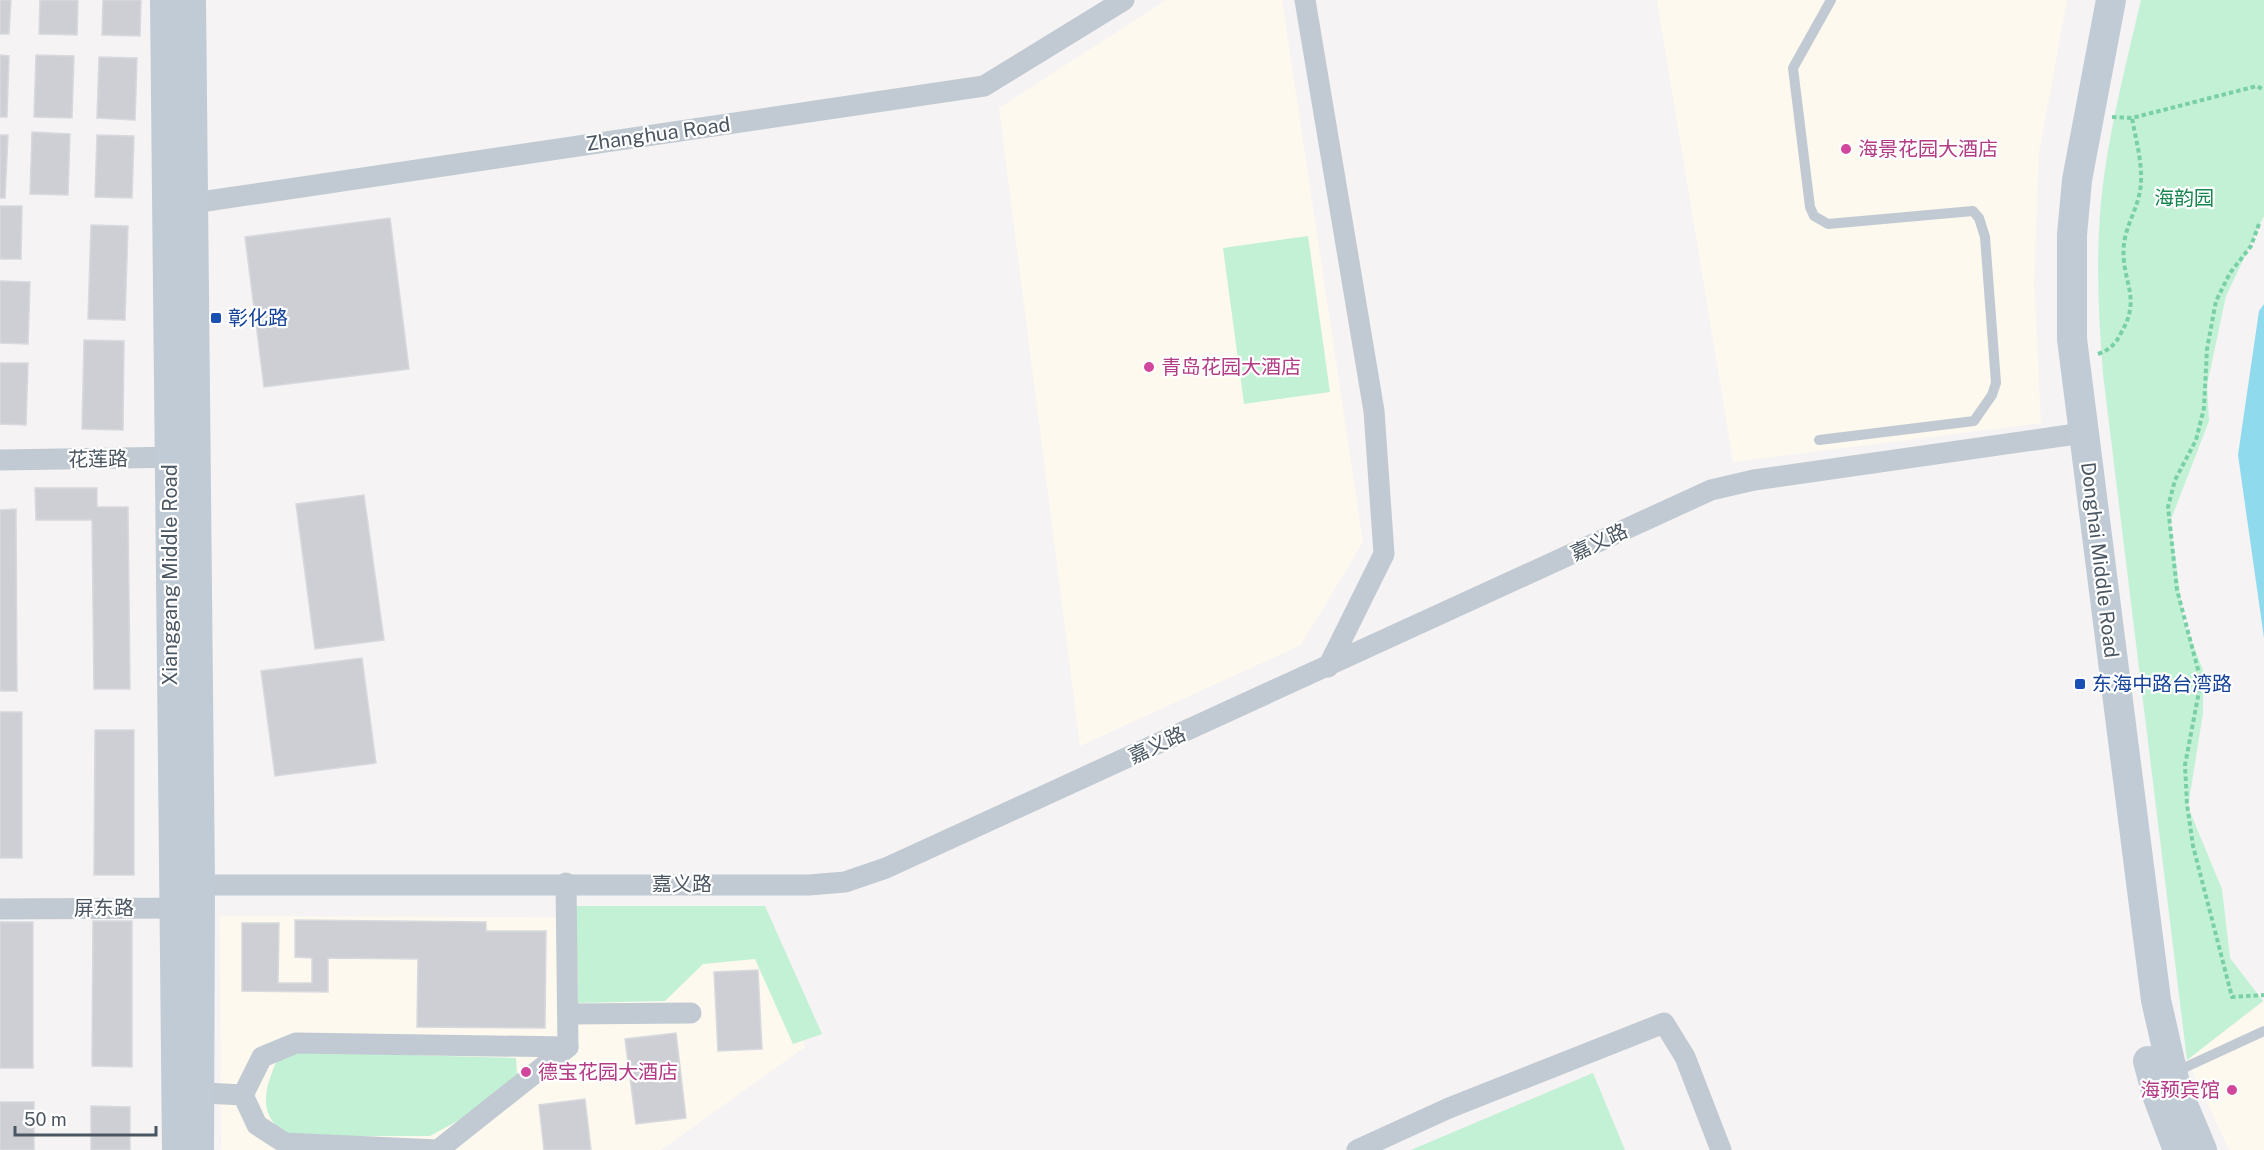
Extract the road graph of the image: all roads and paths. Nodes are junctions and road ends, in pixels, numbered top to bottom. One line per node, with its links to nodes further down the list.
1 (165, 0): 11 (main road, Xianggang Middle Road)
2 (191, 0): 11 (main road, Xianggang Middle Road)
3 (1124, 0): 11 (street, Zhanghua Road)
4 (1305, 0): 18 (street)
5 (1831, 0): 15 (lane)
6 (2092, 0): 14 (main road, Donghai Middle Road)
7 (2111, 0): 9 (main road, Donghai Middle Road)
8 (2264, 90): 10 (path)
9 (2087, 117): 10 (path); 13 (main road, Donghai Middle Road)
10 (2132, 118): 13 (path)
11 (181, 204): 16 (main road, Xianggang Middle Road)
12 (2259, 224): 23 (path)
13 (2075, 363): 14 (main road, Donghai Middle Road)
14 (2073, 435): 18 (street, 嘉义路); 28 (main road, Donghai Middle Road); 37 (main road, Donghai Middle Road)
15 (1819, 440)
16 (183, 457): 17 (street, 花莲路); 20 (main road, Xianggang Middle Road); 21 (main road, Xianggang Middle Road)
17 (0, 460)
18 (1328, 667): 19 (street, 嘉义路)
19 (566, 883): 20 (street, 嘉义路); 25 (street)
20 (200, 885): 21 (street); 29 (main road, Xianggang Middle Road)
21 (173, 908): 22 (street, 屏东路); 29 (main road, Xianggang Middle Road)
22 (0, 909)
23 (2264, 995)
24 (691, 1013): 25 (street)
25 (568, 1014): 27 (street)
26 (2264, 1031): 28 (lane)
27 (568, 1047): 30 (street); 34 (street)
28 (2172, 1074): 38 (main road, Donghai Middle Road)
29 (187, 1092): 30 (street); 32 (main road, Xianggang Middle Road); 33 (main road, Xianggang Middle Road)
30 (243, 1095): 31 (street)
31 (300, 1147): 34 (street)
32 (177, 1150)
33 (199, 1150)
34 (438, 1150)
35 (1357, 1150): 36 (street)
36 (1721, 1150)
37 (2178, 1150)
38 (2202, 1150)

